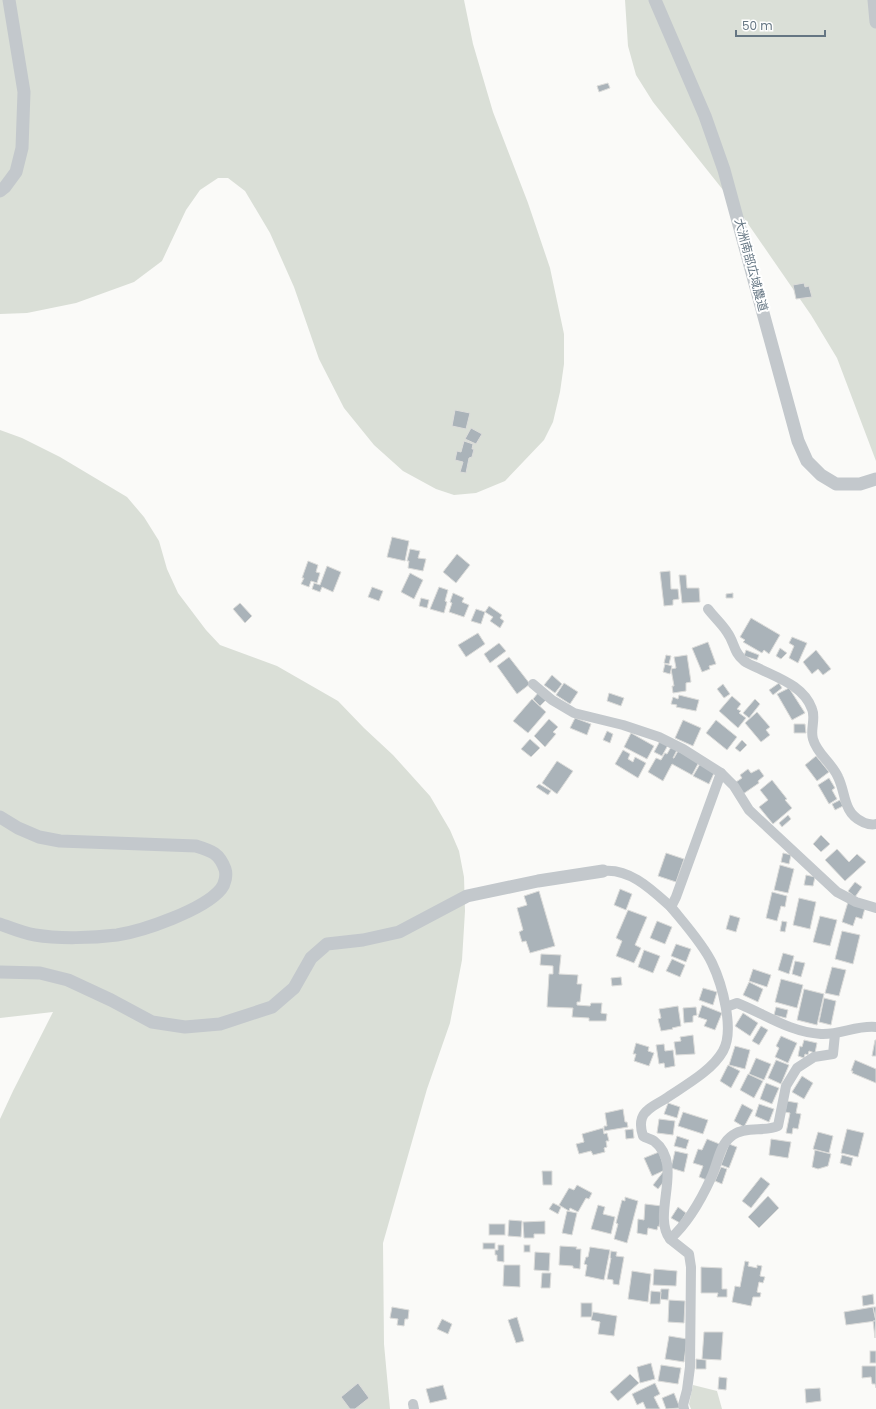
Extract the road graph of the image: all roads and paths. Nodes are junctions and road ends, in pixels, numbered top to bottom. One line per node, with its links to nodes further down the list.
1 (9, 0): 5 (street)
2 (655, 0): 6 (street, 大洲南部広域農道)
3 (874, 0): 4 (street)
4 (876, 22)
5 (0, 191)
6 (876, 479)
7 (708, 609): 11 (street)
8 (533, 684): 9 (street)
9 (721, 773): 13 (street); 14 (street)
10 (0, 816): 15 (street)
11 (876, 824)
12 (604, 871): 13 (street); 16 (street)
13 (671, 907): 17 (street)
14 (876, 908)
15 (0, 924)
16 (0, 972)
17 (726, 1007): 19 (street); 20 (street)
18 (876, 1027): 19 (street)
19 (835, 1034): 20 (street)
20 (670, 1239): 21 (street)
21 (684, 1409)

